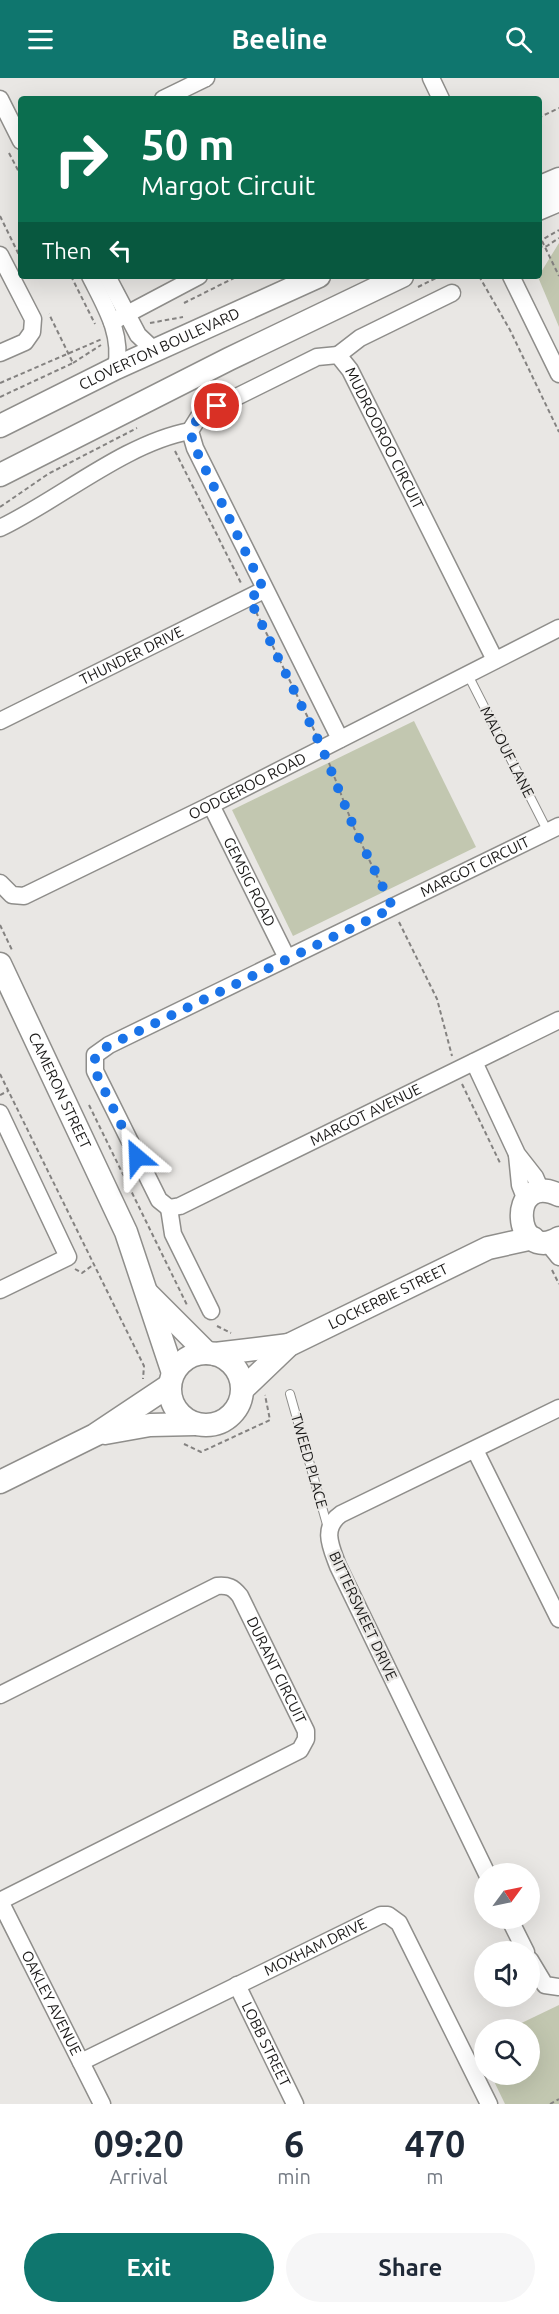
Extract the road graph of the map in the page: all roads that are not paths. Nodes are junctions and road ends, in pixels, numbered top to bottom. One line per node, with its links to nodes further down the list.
1 (206, 78): 3 (street)
2 (431, 78): 4 (street)
3 (169, 96)
4 (440, 96)
5 (0, 99): 6 (street)
6 (15, 146)
7 (559, 179): 8 (street)
8 (542, 186)
9 (559, 200): 10 (street)
10 (542, 208)
11 (0, 255): 21 (street)
12 (92, 279): 19 (street)
13 (108, 279): 19 (street)
14 (193, 279): 19 (street)
15 (312, 279): 20 (street, CLOVERTON BOULEVARD)
16 (396, 279): 27 (street)
17 (512, 279): 24 (street)
18 (452, 293): 22 (street)
19 (119, 318): 20 (street); 23 (street)
20 (154, 350): 23 (street, CLOVERTON BOULEVARD)
21 (0, 353)
22 (338, 355): 26 (street, MUDROOROO CIRCUIT); 31 (street, MUDROOROO CIRCUIT)
23 (117, 368): 25 (street, CLOVERTON BOULEVARD)
24 (559, 374)
25 (0, 426)
26 (190, 431): 28 (street); 29 (street)
27 (0, 476)
28 (0, 528)
29 (264, 590): 33 (street, THUNDER DRIVE); 34 (street)
30 (559, 628): 31 (street, OODGEROO ROAD)
31 (495, 660): 32 (street, OODGEROO ROAD)
32 (466, 673): 34 (street, OODGEROO ROAD); 36 (lane, MALOUF LANE)
33 (0, 721)
34 (340, 739): 35 (street, OODGEROO ROAD)
35 (211, 806): 37 (street, OODGEROO ROAD); 38 (street, GEMSIG ROAD)
36 (553, 829): 38 (street, MARGOT CIRCUIT)
37 (0, 883)
38 (287, 958): 46 (street, MARGOT CIRCUIT)
39 (0, 964): 42 (street, CAMERON STREET)
40 (0, 984): 42 (street, CAMERON STREET)
41 (559, 1020): 43 (street, MARGOT AVENUE)
42 (27, 1023): 50 (street, CAMERON STREET)
43 (474, 1062): 45 (street); 46 (street, MARGOT AVENUE)
44 (0, 1113): 49 (street)
45 (544, 1198): 47 (street); 48 (street)
46 (169, 1208): 51 (street)
47 (549, 1247): 48 (street)
48 (488, 1248): 52 (street, LOCKERBIE STREET)
49 (0, 1290)
50 (145, 1291): 53 (street); 54 (street, CAMERON STREET)
51 (211, 1311)
52 (289, 1345): 53 (street); 55 (street)
53 (211, 1353): 54 (street); 55 (street)
54 (171, 1379): 58 (street); 59 (street)
55 (243, 1389): 58 (street)
56 (290, 1394): 62 (lane, TWEED PLACE)
57 (559, 1408): 60 (street)
58 (195, 1424): 59 (street)
59 (95, 1435): 61 (street)
60 (475, 1450): 62 (street); 63 (street)
61 (0, 1482)
62 (328, 1528): 65 (street, BITTERSWEET DRIVE)
63 (559, 1618)
64 (0, 1695): 66 (street, DURANT CIRCUIT)
65 (483, 1863)
66 (0, 1901): 70 (street, OAKLEY AVENUE)
67 (540, 1977): 69 (street)
68 (237, 1985): 70 (street, MOXHAM DRIVE); 72 (street, LOBB STREET); 73 (street, MOXHAM DRIVE)
69 (559, 1987)
70 (81, 2062): 71 (street, OAKLEY AVENUE)
71 (102, 2104)
72 (295, 2104)
73 (489, 2104)

